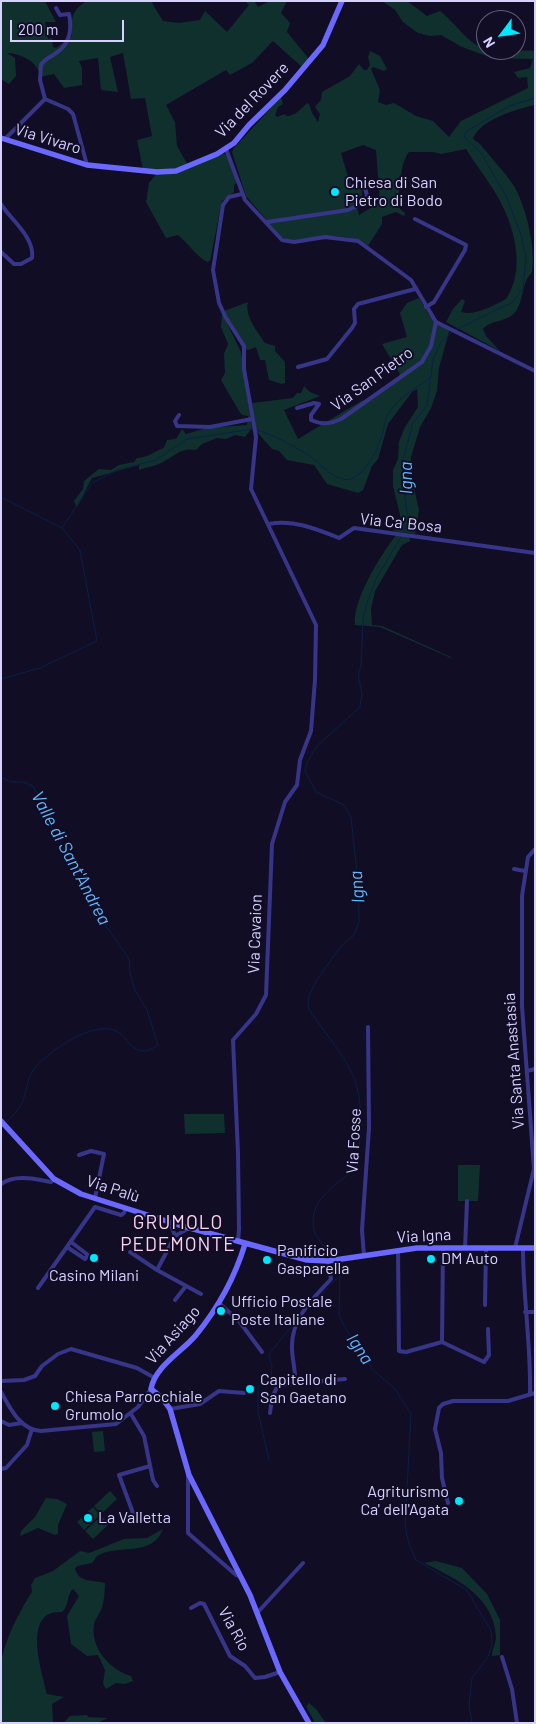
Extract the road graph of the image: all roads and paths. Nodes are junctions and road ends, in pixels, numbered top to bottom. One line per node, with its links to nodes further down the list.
1 (342, 1): 5 (street, Via del Rovere)
2 (56, 8): 3 (street)
3 (45, 99): 4 (street); 6 (street)
4 (3, 139): 6 (street, Via Vivaro)
5 (226, 149): 6 (street, Via del Rovere); 8 (street)
6 (87, 165)
7 (364, 185): 11 (street)
8 (242, 194): 11 (street); 20 (street)
9 (1, 204): 12 (street)
10 (415, 218): 14 (street)
11 (267, 222): 13 (street)
12 (1, 252)
13 (415, 289): 14 (street); 16 (street)
14 (426, 307): 15 (street)
15 (436, 322): 17 (street); 18 (street, Via San Pietro)
16 (298, 367)
17 (535, 371)
18 (297, 408)
19 (179, 415): 20 (street)
20 (252, 419): 21 (street)
21 (269, 524): 22 (street, Via Ca' Bosa); 41 (street, Via Cavaion)
22 (535, 553)
23 (535, 849): 25 (street, Via Santa Anastasia)
24 (514, 869): 25 (street)
25 (525, 871): 28 (street, Via Santa Anastasia)
26 (368, 1027): 52 (street, Via Fosse)
27 (535, 1069): 28 (street)
28 (527, 1071): 47 (street, Via Santa Anastasia)
29 (1, 1120): 31 (street, Via Palù)
30 (79, 1154): 33 (street)
31 (54, 1179): 32 (street); 33 (street, Via Palù)
32 (1, 1184)
33 (95, 1198): 35 (street, Via Palù)
34 (467, 1201): 45 (street)
35 (124, 1207): 36 (street, Via Palù); 40 (street)
36 (170, 1222): 37 (street, Via Palù); 39 (street)
37 (179, 1225): 38 (street, Via Palù); 39 (street)
38 (189, 1228): 39 (street); 41 (street, Via Palù)
39 (176, 1234): 54 (street)
40 (71, 1242): 43 (street); 43 (street)
41 (238, 1242): 42 (street, Via Palù)
42 (246, 1244): 53 (street, Via Palù); 59 (street, Via Asiago)
43 (67, 1247): 56 (street)
44 (443, 1248): 45 (street, Via Igna); 50 (street, Via Igna); 64 (street)
45 (465, 1248): 46 (street, Via Igna)
46 (486, 1248): 47 (street, Via Igna); 60 (street)
47 (515, 1248): 48 (street, Via Igna)
48 (522, 1248): 49 (street, Via Igna); 61 (street)
49 (535, 1248)
50 (398, 1250): 52 (street, Via Igna); 64 (street)
51 (130, 1252): 54 (street)
52 (364, 1256): 53 (street, Via Igna)
53 (330, 1261): 69 (street)
54 (157, 1270): 55 (street)
55 (186, 1286): 57 (street); 58 (street)
56 (38, 1288)
57 (201, 1294)
58 (174, 1300)
59 (219, 1303): 65 (street, Via Asiago); 66 (street, Via Asiago)
60 (485, 1306)
61 (525, 1312): 62 (street); 73 (street)
62 (535, 1312)
63 (488, 1329): 64 (street)
64 (442, 1342)
65 (262, 1352)
66 (154, 1377): 68 (street); 70 (street, Via Asiago)
67 (345, 1379): 69 (street)
68 (1, 1381)
69 (295, 1383): 75 (street)
70 (151, 1389): 74 (street, Via Asiago); 76 (street)
71 (1, 1392): 78 (street)
72 (244, 1393): 74 (street)
73 (532, 1393): 84 (street)
74 (170, 1409): 82 (street, Via Asiago)
75 (270, 1413)
76 (131, 1414): 79 (street); 80 (street)
77 (1, 1421): 78 (street)
78 (22, 1423): 79 (street)
79 (32, 1429): 81 (street)
80 (150, 1466): 83 (street); 85 (street)
81 (1, 1469)
82 (188, 1475): 86 (street, Via Asiago); 87 (street, Via Asiago)
83 (157, 1486)
84 (448, 1503)
85 (133, 1513)
86 (217, 1528): 89 (street, Via Rio)
87 (190, 1535): 89 (street, Via Rio)
88 (303, 1563): 91 (street, Via Rio)
89 (241, 1578): 91 (street, Via Rio)
90 (191, 1608): 93 (street, Via Rio)
91 (258, 1612): 93 (street, Via Rio)
92 (502, 1657): 95 (street)
93 (280, 1672): 94 (street, Via Rio)
94 (309, 1723)
95 (517, 1723)

